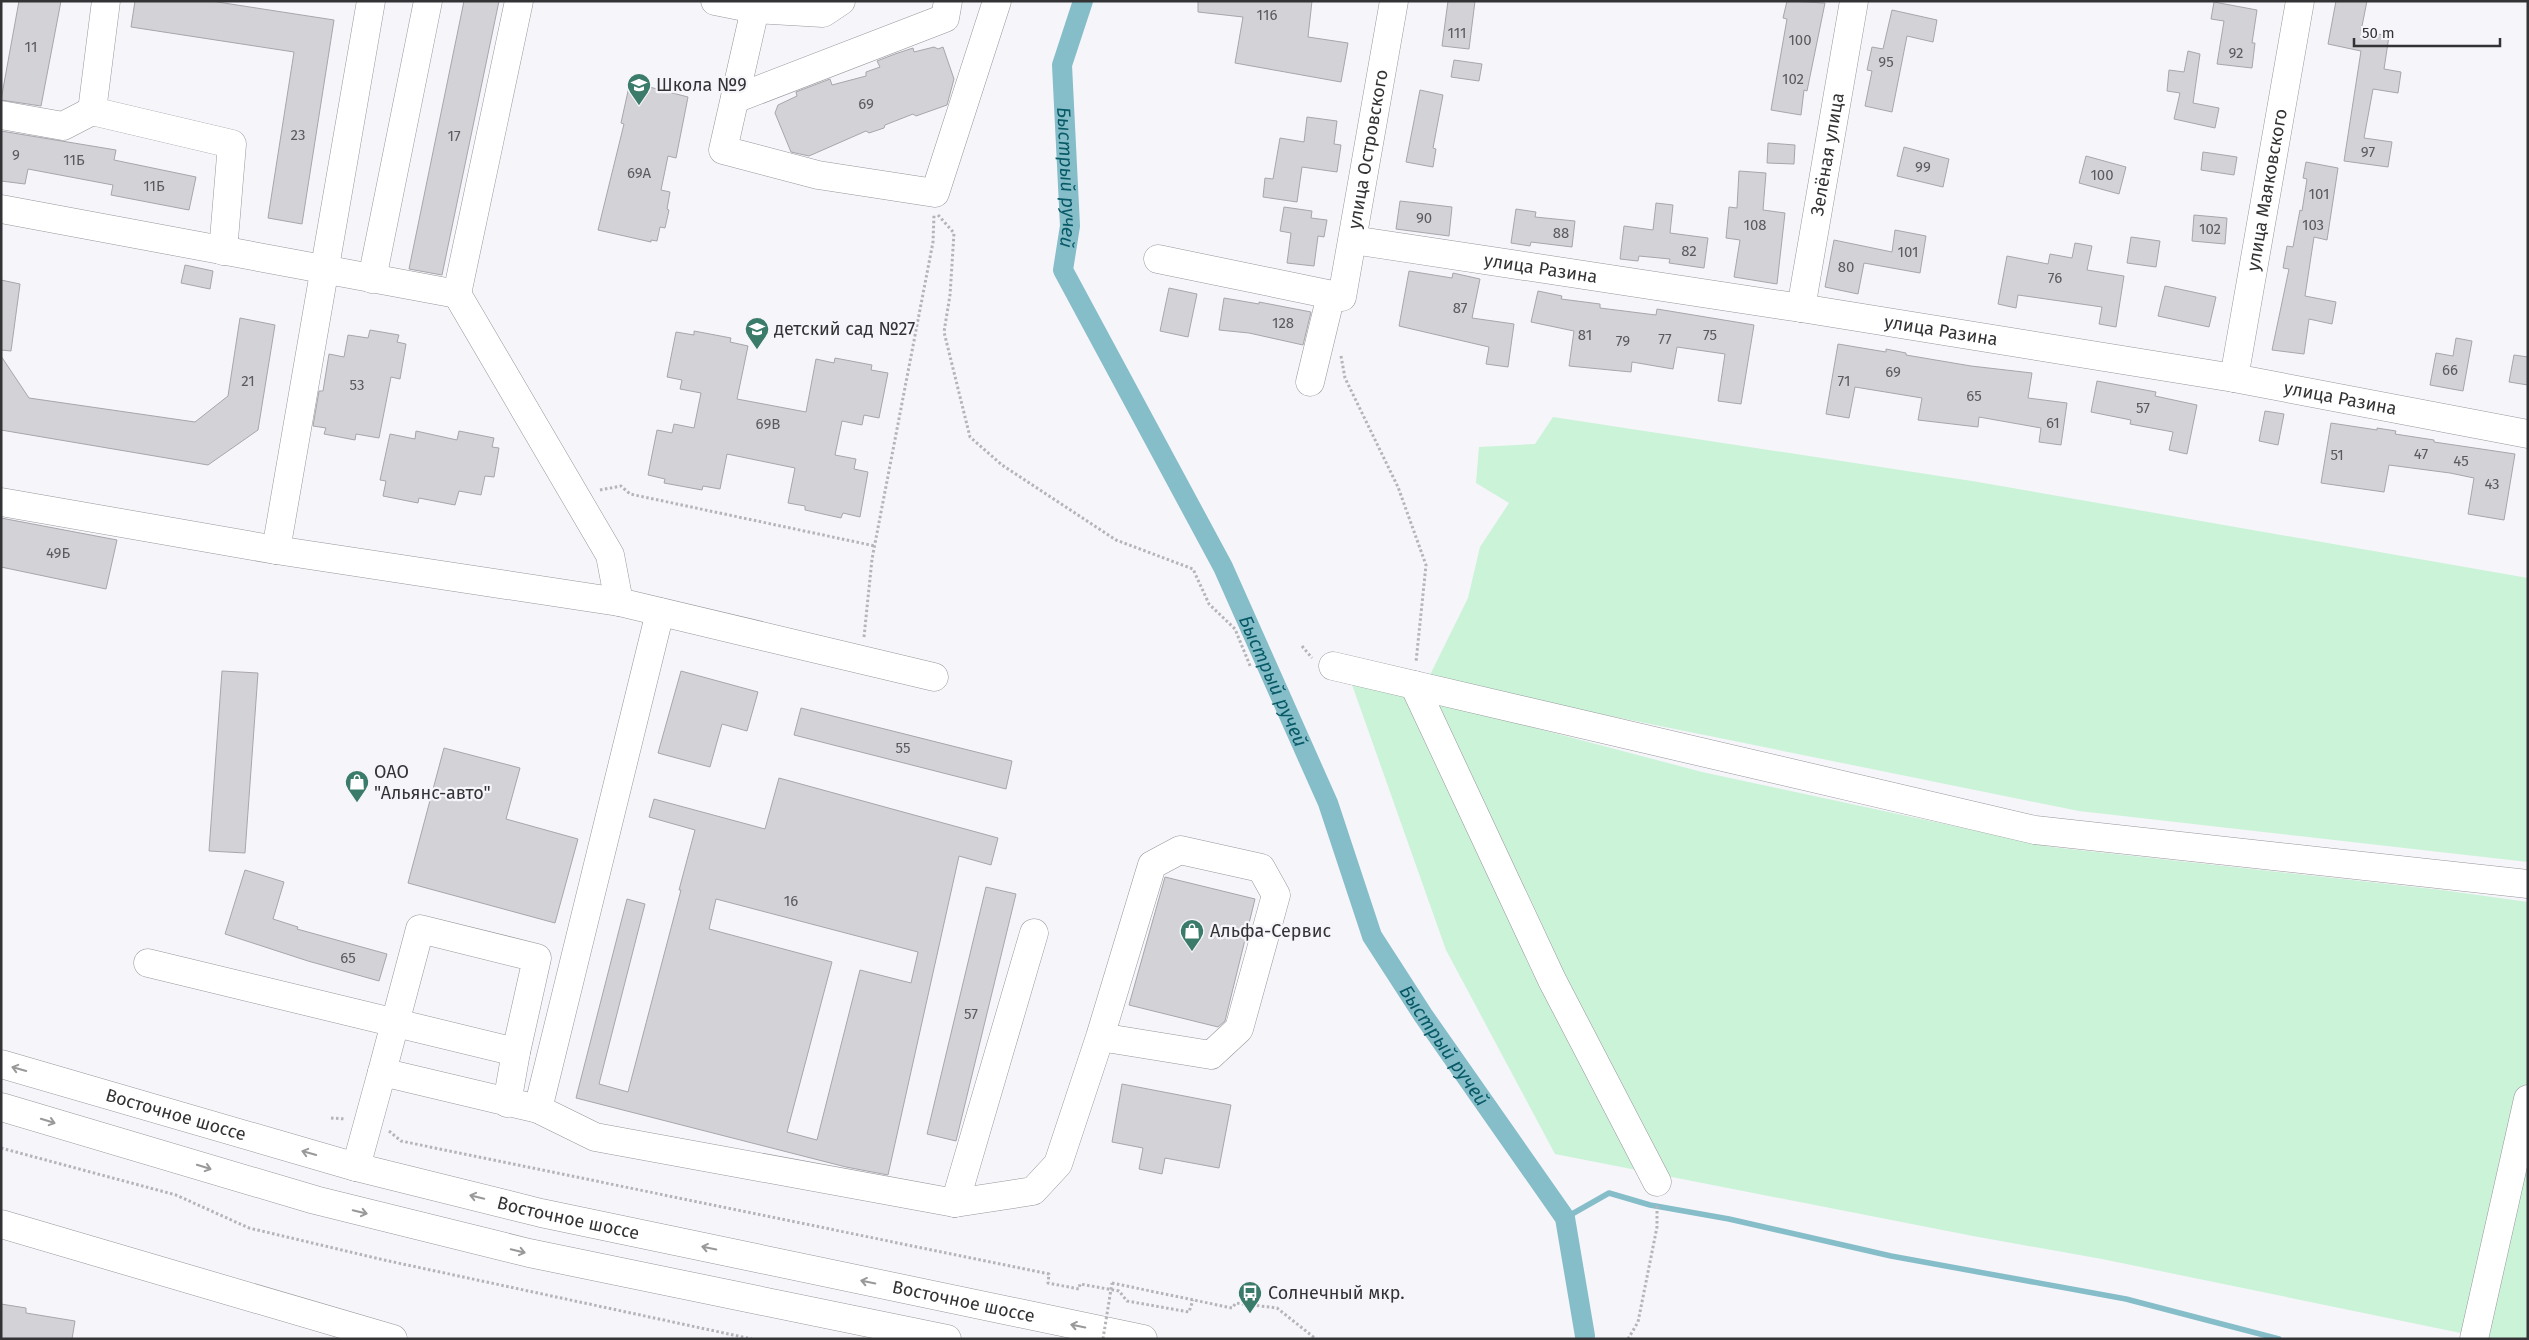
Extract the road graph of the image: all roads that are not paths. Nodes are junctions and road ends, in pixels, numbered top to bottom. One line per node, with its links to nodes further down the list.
1 (106, 1): 14 (main road)
2 (371, 1): 20 (main road)
3 (428, 1): 21 (main road)
4 (519, 1): 22 (main road)
5 (715, 1): 12 (main road)
6 (841, 1): 12 (main road)
7 (948, 1): 13 (main road)
8 (997, 1): 13 (main road)
9 (1394, 1): 17 (main road, улица Островского)
10 (1854, 1): 24 (main road, Зелёная улица)
11 (2300, 1): 25 (main road, улица Маяковского)
12 (755, 9): 13 (main road)
13 (735, 99)
14 (92, 111): 15 (main road); 18 (main road)
15 (1, 116)
16 (1, 209): 18 (main road)
17 (1353, 240): 23 (main road, улица Островского); 24 (main road, улица Разина)
18 (223, 251): 20 (main road)
19 (1158, 259): 23 (main road)
20 (323, 270): 21 (main road); 29 (main road)
21 (372, 279): 22 (main road)
22 (457, 294): 30 (main road)
23 (1337, 296): 26 (main road, улица Островского)
24 (1801, 308): 25 (main road, улица Разина)
25 (2234, 378): 27 (main road, улица Разина)
26 (1310, 382)
27 (2528, 434)
28 (1, 502): 29 (main road)
29 (276, 550): 30 (main road)
30 (619, 602): 31 (main road)
31 (660, 612): 33 (main road); 46 (main road)
32 (1333, 666): 34 (main road)
33 (934, 677)
34 (1414, 685): 35 (main road); 48 (main road)
35 (2528, 884)
36 (1034, 933): 49 (main road)
37 (148, 963): 38 (main road)
38 (395, 1022): 40 (main road); 40 (main road); 42 (main road)
39 (1100, 1037): 39 (main road); 49 (main road)
40 (516, 1052): 44 (main road)
41 (1, 1064): 47 (main road, Восточное шоссе, one-way to 41)
42 (382, 1072): 44 (main road); 47 (main road)
43 (2528, 1099): 54 (main road)
44 (507, 1103): 46 (main road)
45 (1, 1107): 52 (main road, one-way to 52)
46 (538, 1109): 49 (main road)
47 (356, 1167): 53 (main road, Восточное шоссе, one-way to 47)
48 (1657, 1182)
49 (955, 1203)
50 (1, 1224): 51 (main road)
51 (392, 1339)
52 (947, 1339)
53 (1143, 1339)
54 (2474, 1339)

